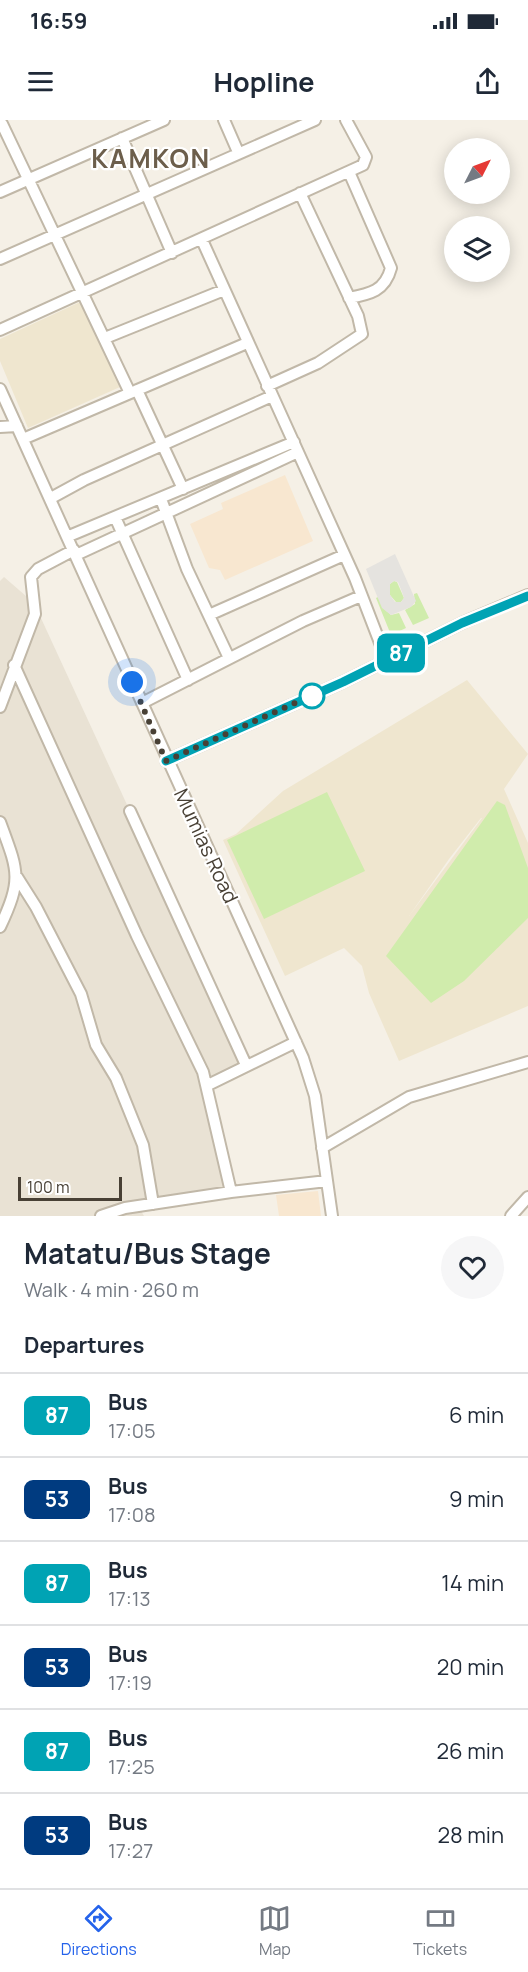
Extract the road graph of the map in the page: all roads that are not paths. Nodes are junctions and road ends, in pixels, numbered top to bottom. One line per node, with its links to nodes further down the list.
1 (164, 120): 6 (street)
2 (224, 120): 7 (street)
3 (315, 120): 7 (street)
4 (346, 120): 8 (street)
5 (4, 123): 9 (street)
6 (122, 138): 9 (street); 11 (street)
7 (238, 152): 11 (street)
8 (349, 172): 12 (street); 19 (street)
9 (29, 179): 10 (street); 13 (street)
10 (0, 192)
11 (147, 193): 13 (street); 15 (street)
12 (300, 193): 14 (street); 19 (street)
13 (55, 234): 16 (street); 18 (street)
14 (202, 240): 15 (street); 17 (street)
15 (172, 253): 18 (street)
16 (0, 259)
17 (224, 290): 21 (street); 22 (street)
18 (83, 292): 20 (street); 21 (street)
19 (349, 298): 25 (street)
20 (0, 330)
21 (105, 338): 24 (street)
22 (247, 343): 24 (street); 25 (street)
23 (0, 388): 26 (street, Mumias Road)
24 (133, 391): 28 (street); 29 (street)
25 (269, 391): 29 (street); 30 (street)
26 (17, 426): 27 (street); 28 (street, Mumias Road)
27 (0, 427)
28 (23, 439): 32 (street, Mumias Road)
29 (162, 445): 31 (street); 32 (street)
30 (296, 447): 31 (street); 34 (street); 39 (street)
31 (183, 489): 33 (street)
32 (51, 498): 37 (street, Mumias Road)
33 (161, 499): 34 (street); 35 (street)
34 (166, 515): 36 (street); 42 (street)
35 (115, 517): 36 (street); 37 (street)
36 (122, 532): 38 (street); 46 (street)
37 (69, 536): 38 (street, Mumias Road)
38 (75, 552): 45 (street); 47 (street, Mumias Road)
39 (344, 555): 40 (street); 42 (street)
40 (361, 596): 43 (street); 44 (street)
41 (528, 596): 44 (street)
42 (209, 615): 43 (street)
43 (229, 658): 46 (street)
44 (387, 660): 49 (street)
45 (14, 665): 48 (street); 57 (street)
46 (188, 680): 47 (street)
47 (142, 703): 49 (street, Mumias Road)
48 (0, 707)
49 (166, 761): 54 (street, Mumias Road)
50 (130, 811): 56 (street)
51 (0, 822): 52 (street)
52 (17, 877): 53 (street); 62 (street)
53 (0, 927)
54 (296, 1042): 56 (street); 58 (street, Mumias Road)
55 (528, 1062): 58 (street)
56 (246, 1065): 57 (street)
57 (208, 1085): 60 (street)
58 (322, 1148): 59 (street, Mumias Road)
59 (327, 1181): 60 (street); 64 (street, Mumias Road)
60 (231, 1192): 62 (street)
61 (528, 1197): 65 (street)
62 (153, 1204): 63 (street)
63 (100, 1216)
64 (332, 1216)
65 (511, 1216)

